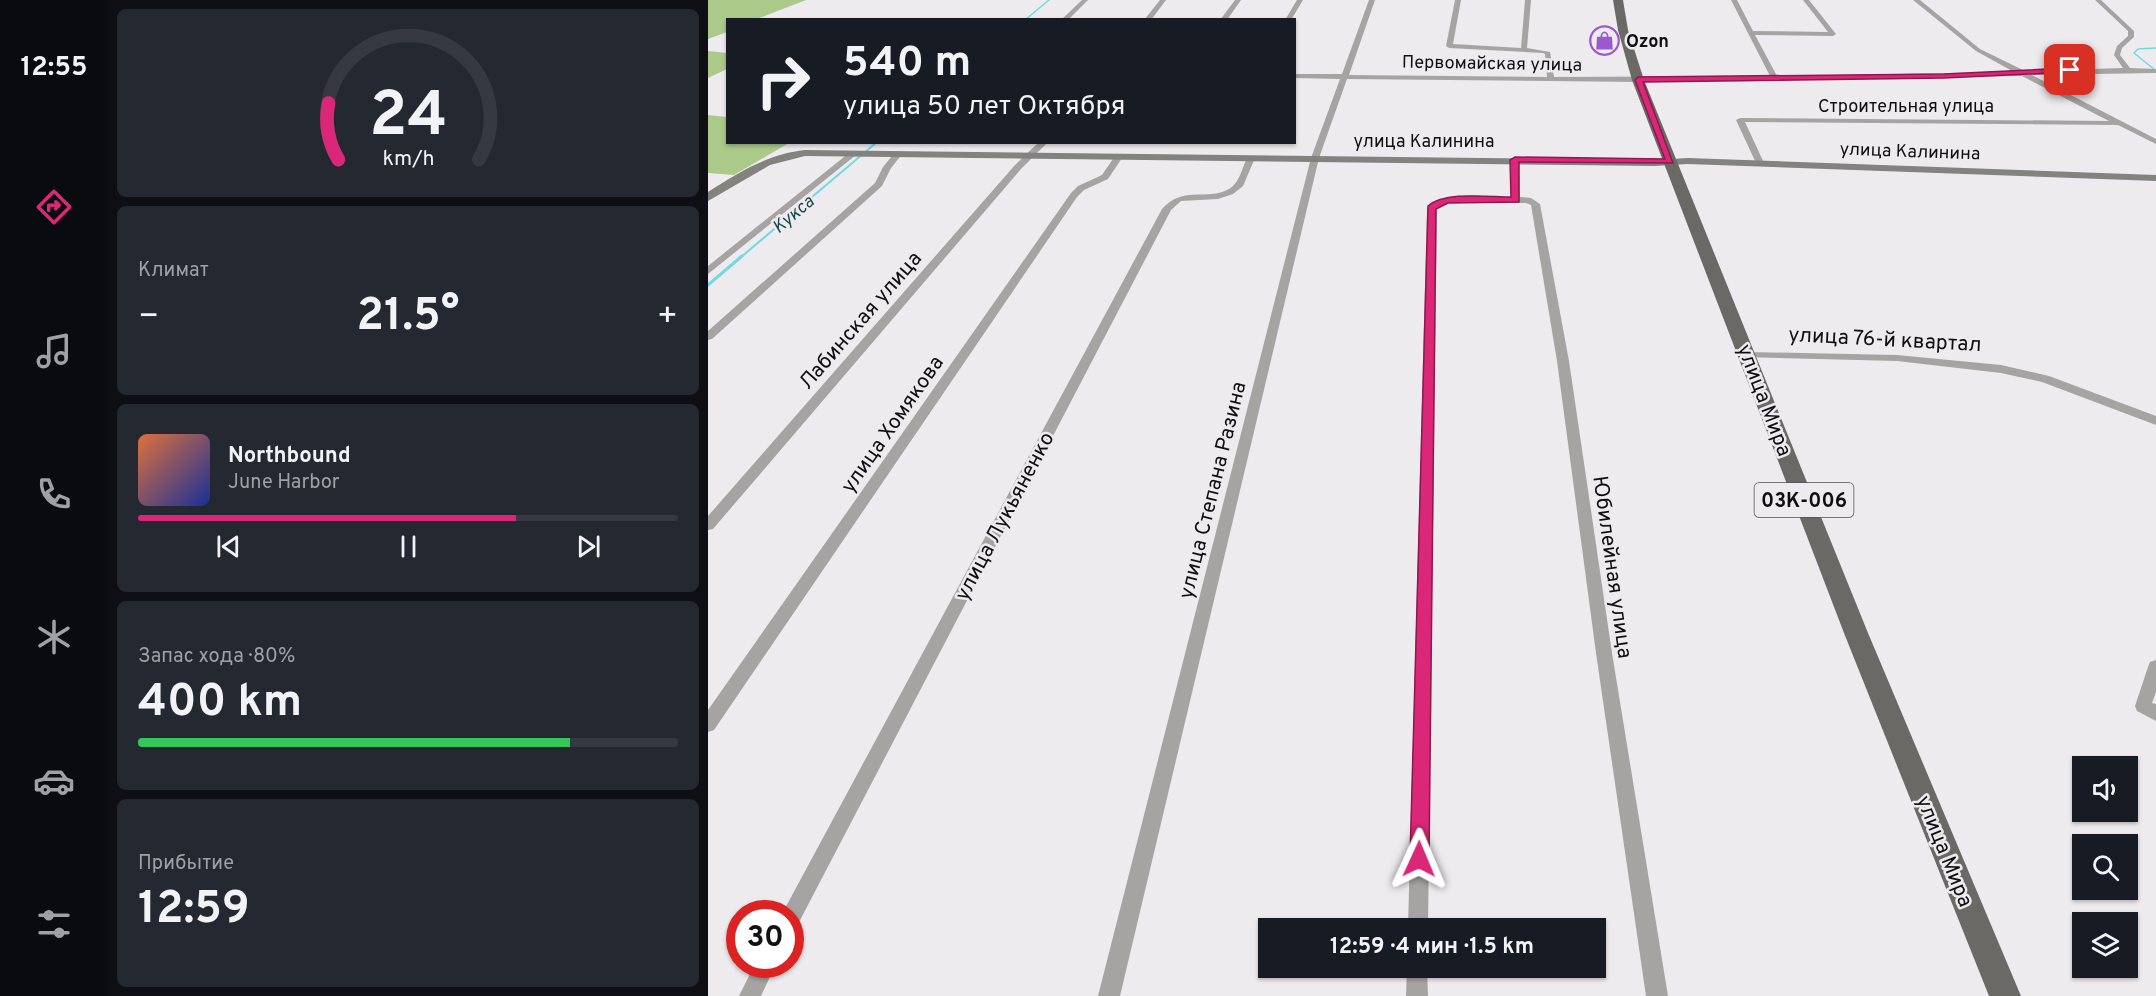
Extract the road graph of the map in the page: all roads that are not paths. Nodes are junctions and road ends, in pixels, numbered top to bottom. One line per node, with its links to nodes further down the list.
1 (1085, 0): 13 (street)
2 (1163, 0): 14 (street)
3 (1239, 0): 15 (street)
4 (1300, 0): 16 (street)
5 (1372, 0): 23 (street, улица Степана Разина)
6 (1458, 0): 18 (street)
7 (1528, 0): 18 (street)
8 (1618, 0): 26 (main road, улица Мира / 03К-006)
9 (1734, 0): 17 (street)
10 (1806, 0): 17 (street)
11 (1916, 0): 21 (street)
12 (2098, 0): 19 (street)
13 (1066, 18)
14 (1149, 18)
15 (1225, 18)
16 (1289, 18)
17 (1753, 33): 24 (street)
18 (1524, 50): 25 (street)
19 (2128, 70): 20 (street, Первомайская улица); 21 (street, Первомайская улица)
20 (2152, 71)
21 (2022, 73): 24 (street, Первомайская улица); 27 (street)
22 (1296, 76): 23 (street, Первомайская улица)
23 (1343, 76): 25 (street, Первомайская улица); 35 (street, улица Степана Разина)
24 (1774, 77): 26 (street, Первомайская улица)
25 (1551, 78): 26 (street, Первомайская улица)
26 (1638, 80): 37 (main road, улица Мира / 03К-006)
27 (2120, 123): 28 (street); 38 (street, Строительная улица)
28 (2156, 142)
29 (1042, 144): 32 (street, Лабинская улица)
30 (899, 153): 31 (street, улица Калинина); 32 (street, улица Калинина); 43 (street)
31 (855, 155): 40 (street, улица Калинина); 42 (street)
32 (1031, 157): 33 (street, улица Калинина); 46 (street, Лабинская улица)
33 (1118, 158): 34 (street, улица Калинина); 49 (street, улица Хомякова)
34 (1251, 158): 35 (street, улица Калинина); 50 (street, улица Лукьяненко)
35 (1315, 158): 36 (street, улица Калинина); 55 (street, улица Степана Разина)
36 (1515, 160): 37 (street, улица Калинина); 41 (street)
37 (1670, 162): 38 (street, улица Калинина); 44 (main road, улица Мира / 03К-006)
38 (1760, 163): 39 (street, улица Калинина)
39 (2156, 178)
40 (708, 197)
41 (1516, 200): 51 (street); 57 (street, Юбилейная улица)
42 (708, 272)
43 (708, 337)
44 (1747, 355): 45 (street, улица 76-й квартал); 58 (main road, улица Мира / 03К-006)
45 (2156, 421)
46 (708, 525)
47 (2156, 667): 48 (street)
48 (2156, 713)
49 (708, 724)
50 (800, 900)
51 (1418, 918)
52 (759, 978): 54 (street)
53 (1417, 978): 56 (street)
54 (750, 996)
55 (1109, 996)
56 (1417, 996)
57 (1657, 996)
58 (2005, 996)

